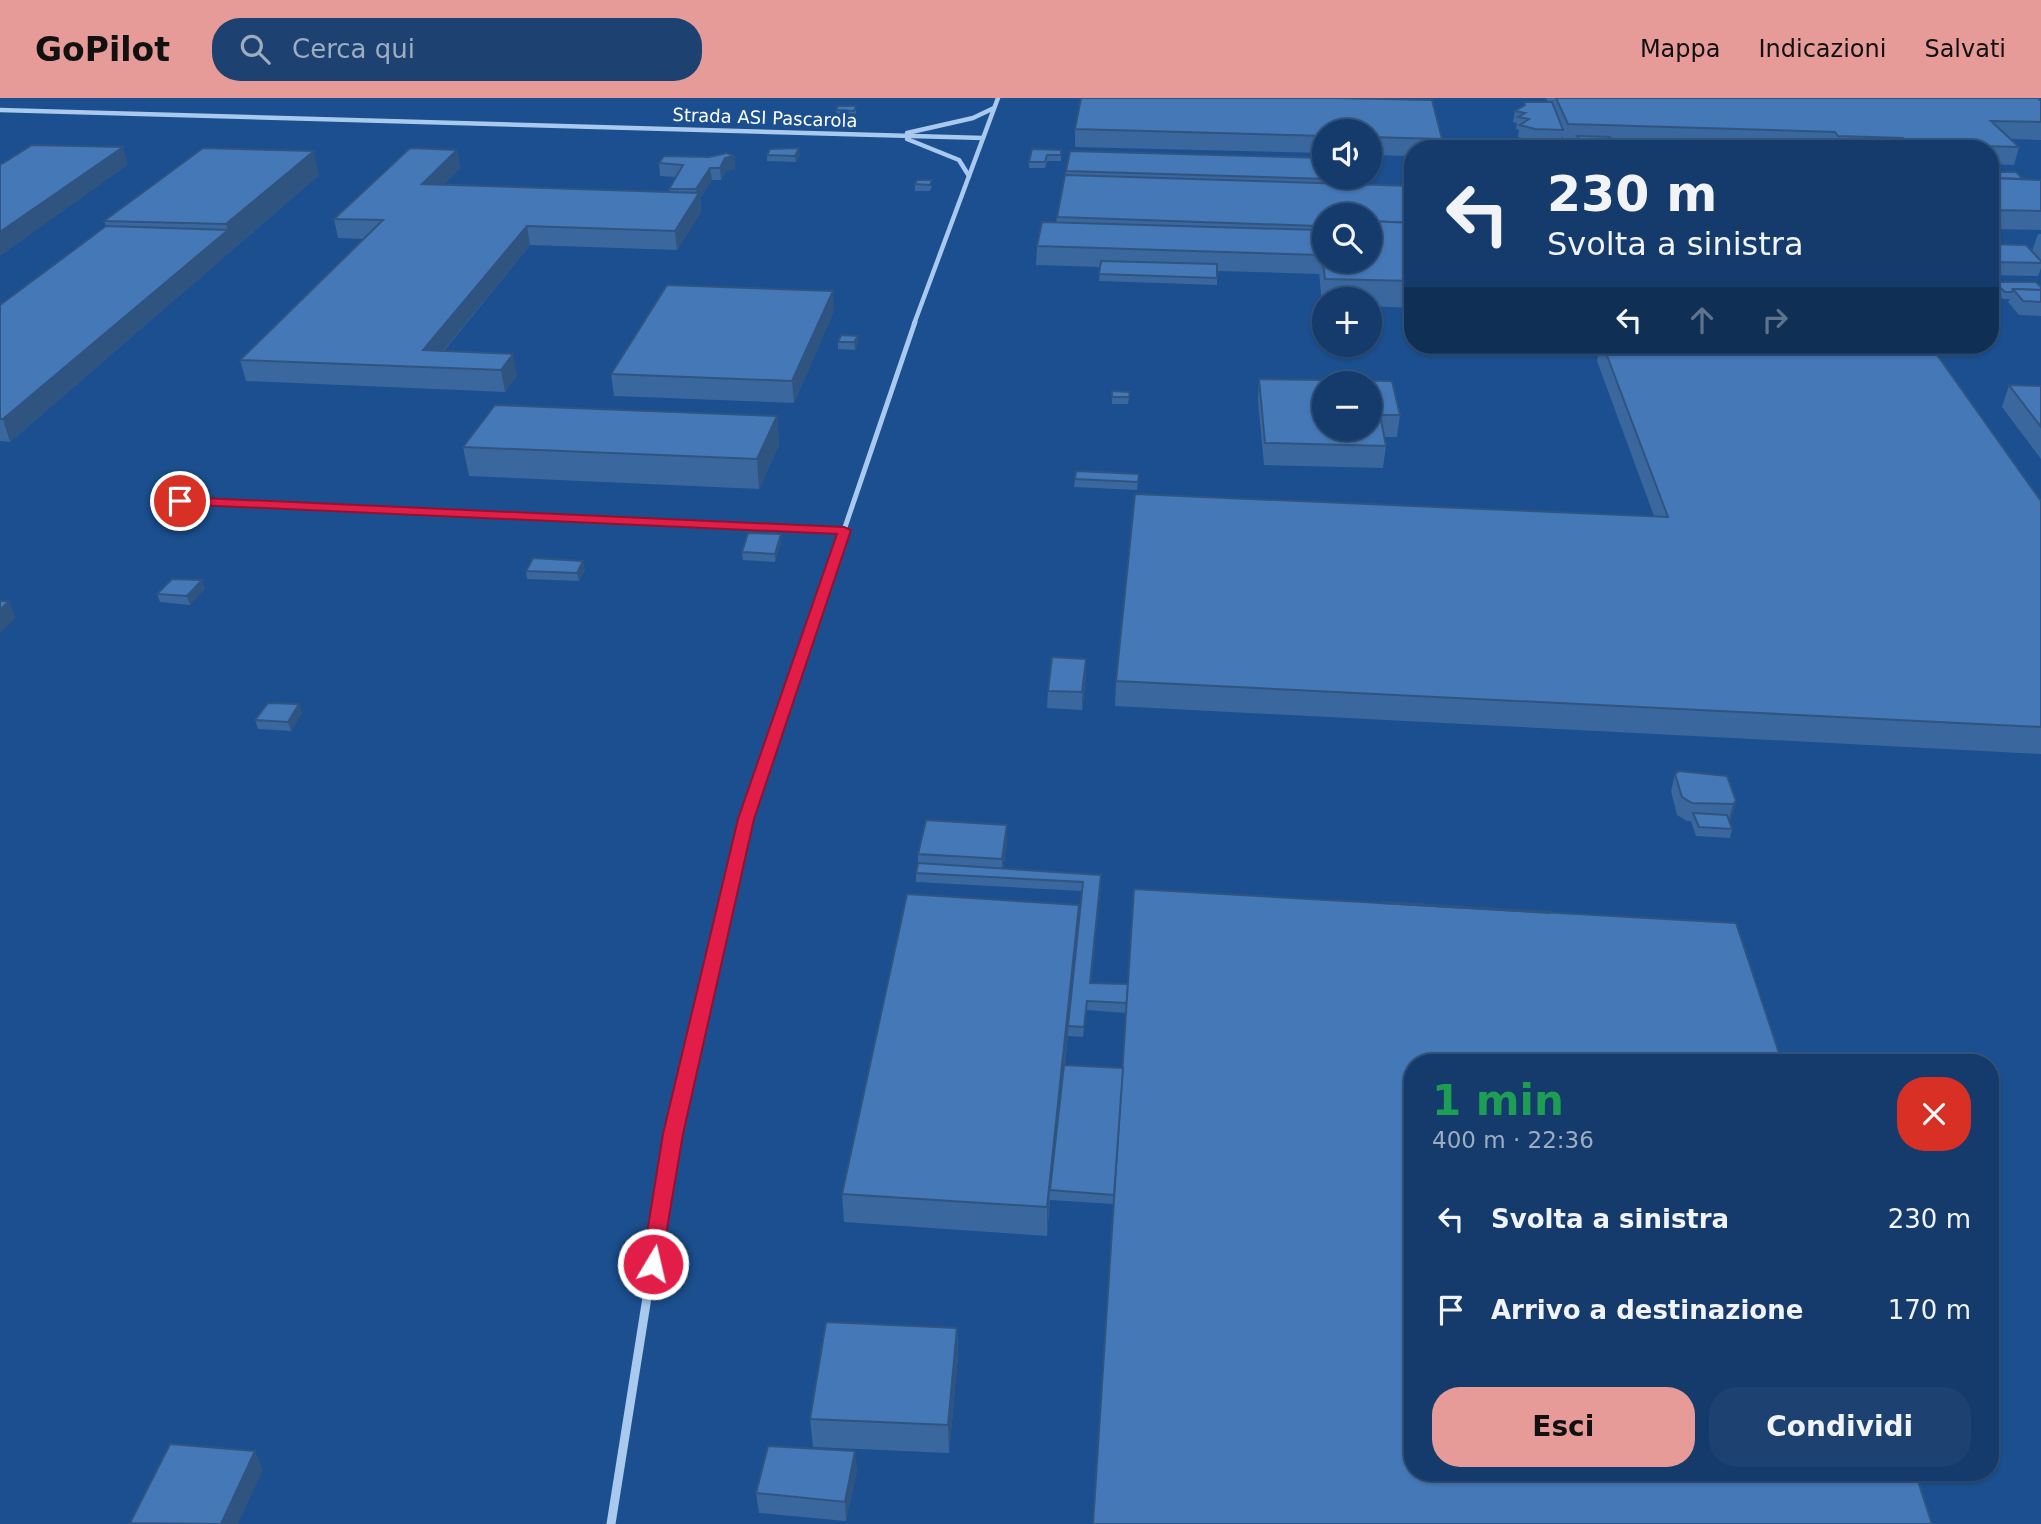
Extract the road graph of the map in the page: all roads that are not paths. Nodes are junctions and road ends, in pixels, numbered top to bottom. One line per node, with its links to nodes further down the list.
1 (998, 98): 2 (street)
2 (994, 108): 4 (street); 5 (street)
3 (0, 110): 4 (street, Strada ASI Pascarola)
4 (896, 136): 5 (street, Strada ASI Pascarola); 6 (street)
5 (983, 138): 6 (street)
6 (969, 176): 8 (street)
7 (180, 501): 8 (lane)
8 (844, 530): 9 (street)
9 (611, 1524)

